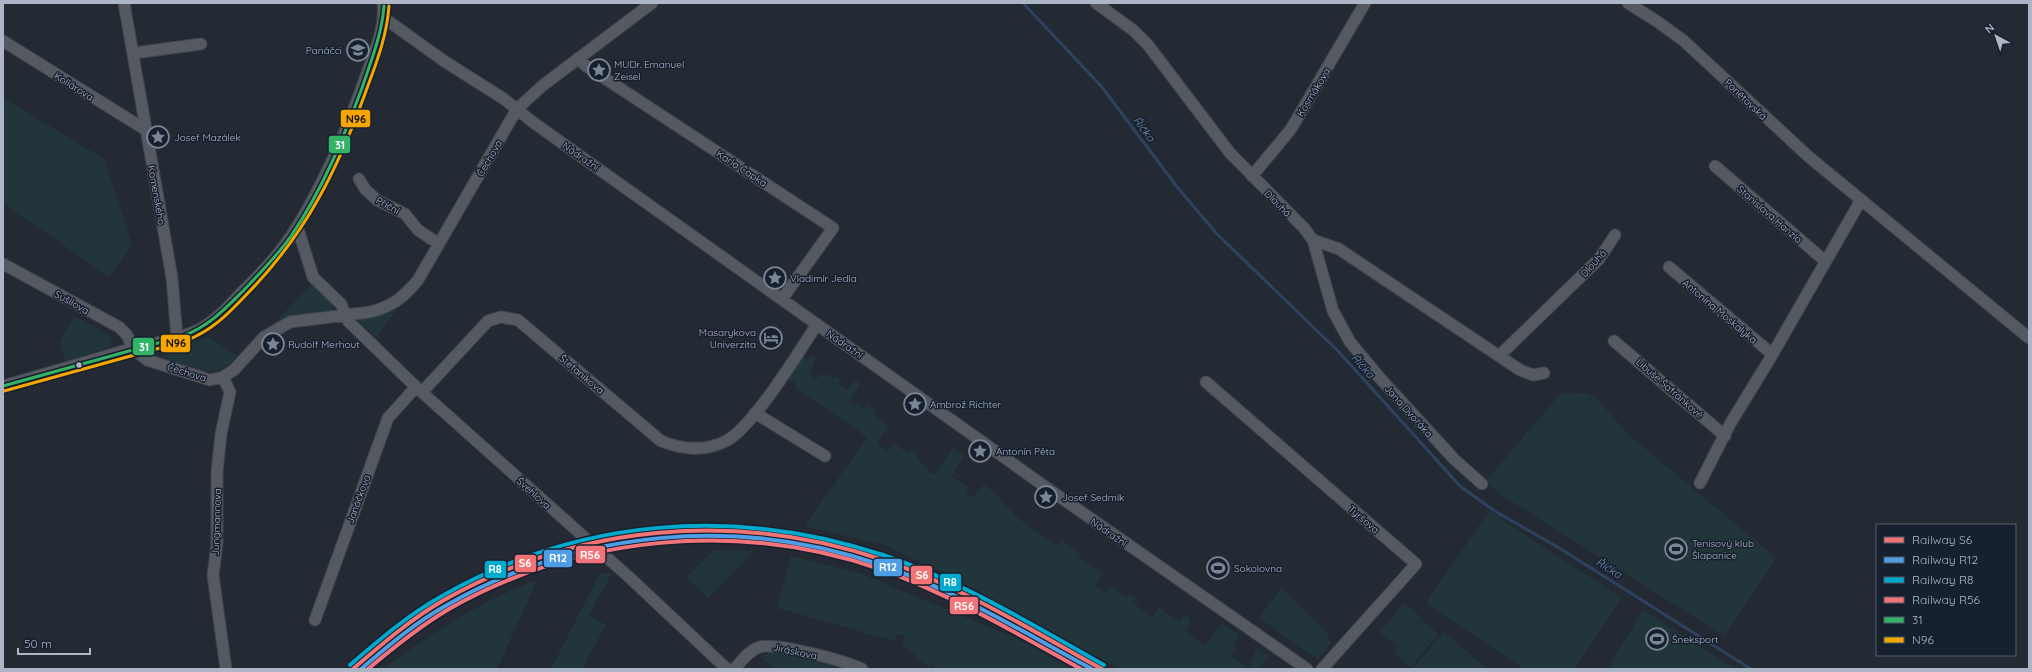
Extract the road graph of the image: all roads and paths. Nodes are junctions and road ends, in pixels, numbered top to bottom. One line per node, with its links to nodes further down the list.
1 (124, 3): 10 (street, Komenského)
2 (652, 3): 11 (street, Čechova)
3 (1096, 3): 15 (street, Dlouhá)
4 (1366, 3): 15 (street, Kosmákova)
5 (1628, 3): 17 (street, Ponětovská)
6 (386, 4): 7 (street)
7 (384, 18): 12 (street, Nádražní); 18 (street)
8 (3, 41): 13 (street, Kollárova)
9 (201, 44): 10 (street)
10 (134, 53): 13 (street, Komenského)
11 (578, 58): 12 (street, Čechova); 25 (street, Karla Čapka)
12 (517, 109): 21 (street, Čechova); 25 (street, Nádražní)
13 (146, 130): 28 (street, Komenského)
14 (1715, 166): 22 (street, Stanislava Hanzla)
15 (1252, 176): 20 (street, Dlouhá)
16 (359, 178): 21 (street, Příční)
17 (1861, 200): 22 (street); 29 (street, Ponětovská)
18 (297, 228): 26 (street); 28 (street)
19 (1614, 235): 33 (street, Dlouhá)
20 (1313, 240): 33 (street); 43 (street, Jana Dvořáka)
21 (439, 244): 26 (street, Čechova)
22 (1826, 262): 32 (street)
23 (3, 264): 31 (street, Sušilova)
24 (1669, 267): 32 (street, Antonína Moskalyka)
25 (782, 299): 27 (street, Nádražní)
26 (344, 314): 35 (street, Čechova); 38 (street, Švehlova)
27 (817, 324): 39 (street, Štefanikova); 49 (street, Nádražní)
28 (177, 338): 31 (street)
29 (2029, 338)
30 (1614, 341): 40 (street, Libuše Šafránkové)
31 (133, 349): 35 (street, Čechova); 37 (street)
32 (1772, 354): 40 (street)
33 (1500, 355): 34 (street)
34 (1544, 373)
35 (223, 377): 45 (street, Jungmannova)
36 (1206, 382): 50 (street, Tyršova)
37 (3, 386)
38 (419, 389): 39 (street, Štefanikova); 44 (street, Janáčkova); 46 (street, Švehlova)
39 (755, 413): 41 (street)
40 (1725, 436): 42 (street)
41 (825, 456)
42 (1700, 483)
43 (1482, 484)
44 (315, 620)
45 (226, 669)
46 (727, 669)
47 (734, 669): 48 (street, Jiráskova)
48 (862, 669)
49 (1307, 669)
50 (1322, 669)

